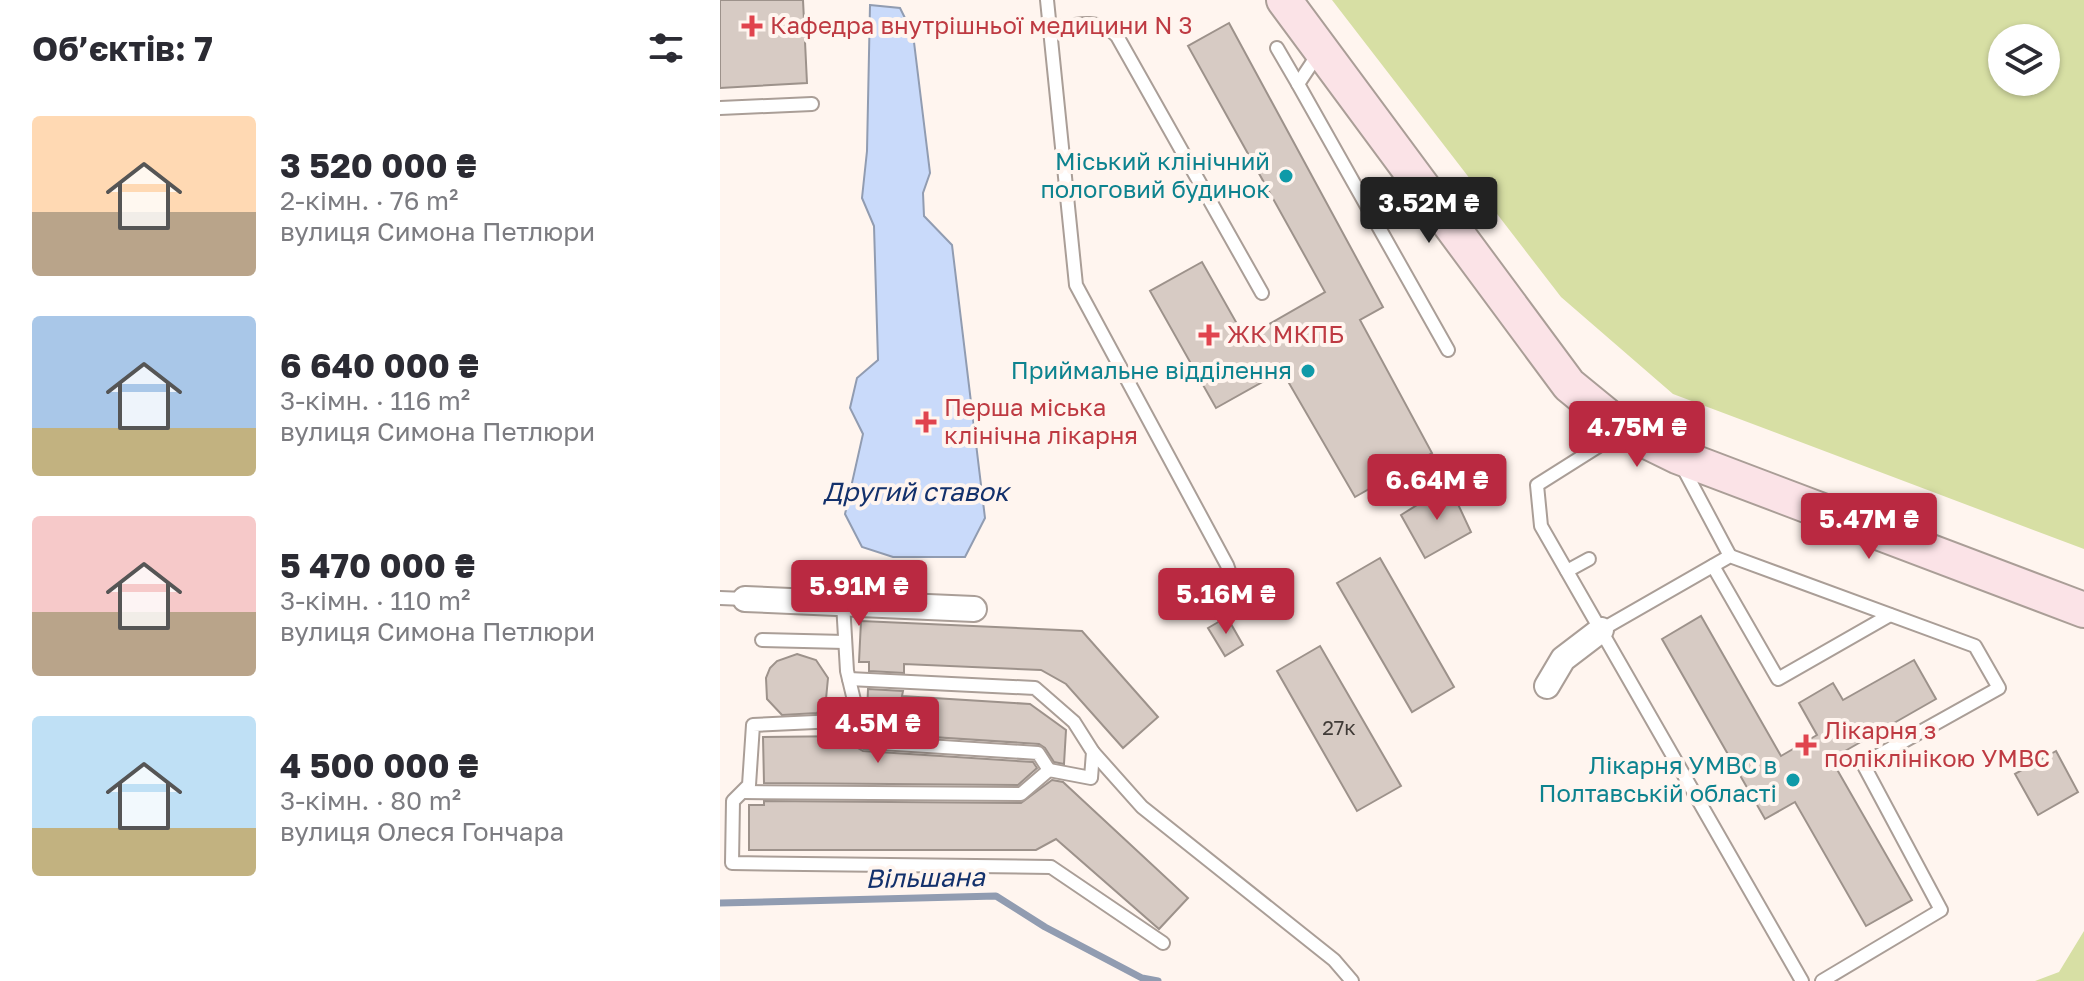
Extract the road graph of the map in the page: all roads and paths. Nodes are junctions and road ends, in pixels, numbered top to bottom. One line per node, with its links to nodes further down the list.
1 (1047, 0): 3 (lane)
2 (1284, 0): 5 (street)
3 (1050, 29): 9 (lane); 19 (lane)
4 (1277, 48): 6 (lane)
5 (1322, 49): 6 (lane); 11 (street)
6 (1298, 84): 10 (lane)
7 (812, 104): 8 (lane)
8 (720, 108)
9 (1262, 293)
10 (1448, 350)
11 (1624, 430): 12 (street); 16 (lane)
12 (1677, 456): 13 (lane); 22 (street)
13 (1730, 556): 15 (lane); 23 (lane)
14 (1589, 559): 16 (lane)
15 (1713, 566): 23 (lane); 24 (lane)
16 (1567, 571): 24 (lane)
17 (720, 598): 18 (lane)
18 (745, 599): 20 (street)
19 (1239, 600)
20 (843, 603): 21 (street); 26 (lane)
21 (974, 609)
22 (2084, 610)
23 (1890, 615): 36 (lane)
24 (1601, 630): 28 (street); 35 (lane)
25 (762, 640): 26 (lane)
26 (845, 642): 27 (lane)
27 (849, 679): 29 (lane); 30 (lane)
28 (1547, 686)
29 (858, 720): 31 (lane); 32 (lane)
30 (1093, 752): 31 (lane); 34 (lane)
31 (1049, 770): 32 (lane)
32 (743, 792): 33 (lane)
33 (1163, 943)
34 (1352, 981)
35 (1802, 981)
36 (1822, 981)

